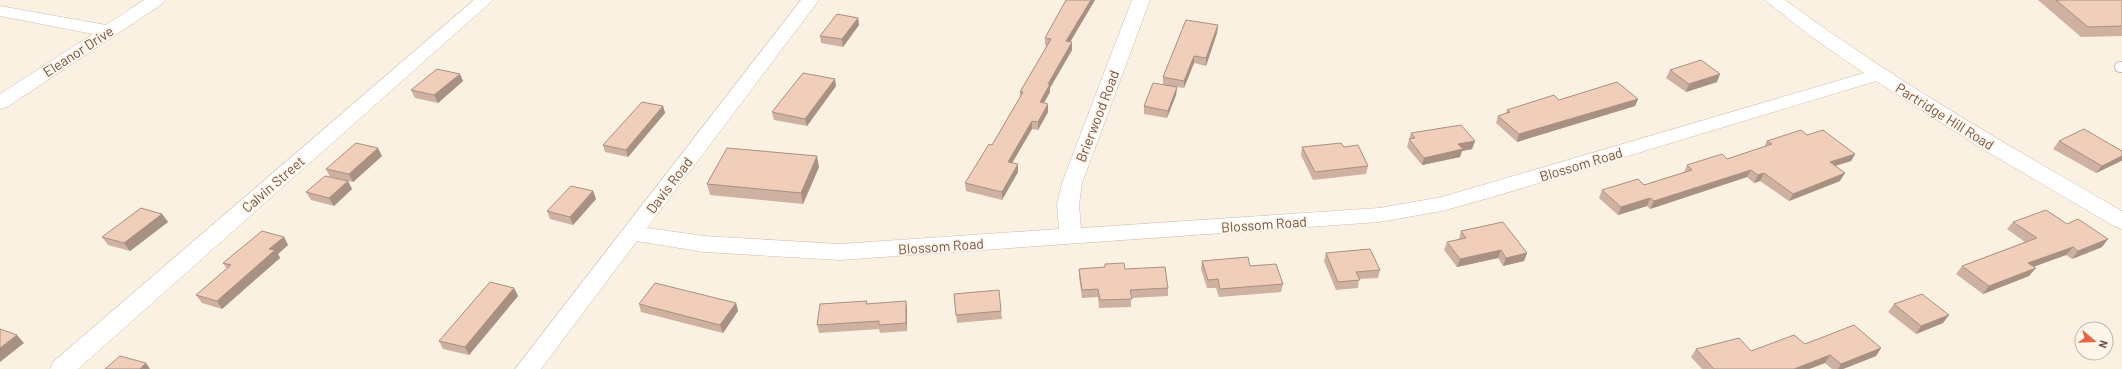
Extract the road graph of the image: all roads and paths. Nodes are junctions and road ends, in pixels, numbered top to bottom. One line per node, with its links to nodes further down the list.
1 (156, 0): 7 (street, Eleanor Drive)
2 (484, 0): 13 (street, Calvin Street)
3 (810, 0): 11 (street, Davis Road)
4 (1141, 0): 12 (street, Brierwood Road)
5 (1774, 0): 8 (street, Partridge Hill Road)
6 (0, 11): 7 (street)
7 (108, 32): 9 (street, Eleanor Drive)
8 (1878, 75): 10 (street, Partridge Hill Road); 12 (street, Blossom Road)
9 (0, 103)
10 (2122, 221)
11 (632, 233): 12 (street, Blossom Road); 14 (street, Davis Road)
12 (1071, 236)
13 (62, 369)
14 (527, 369)

